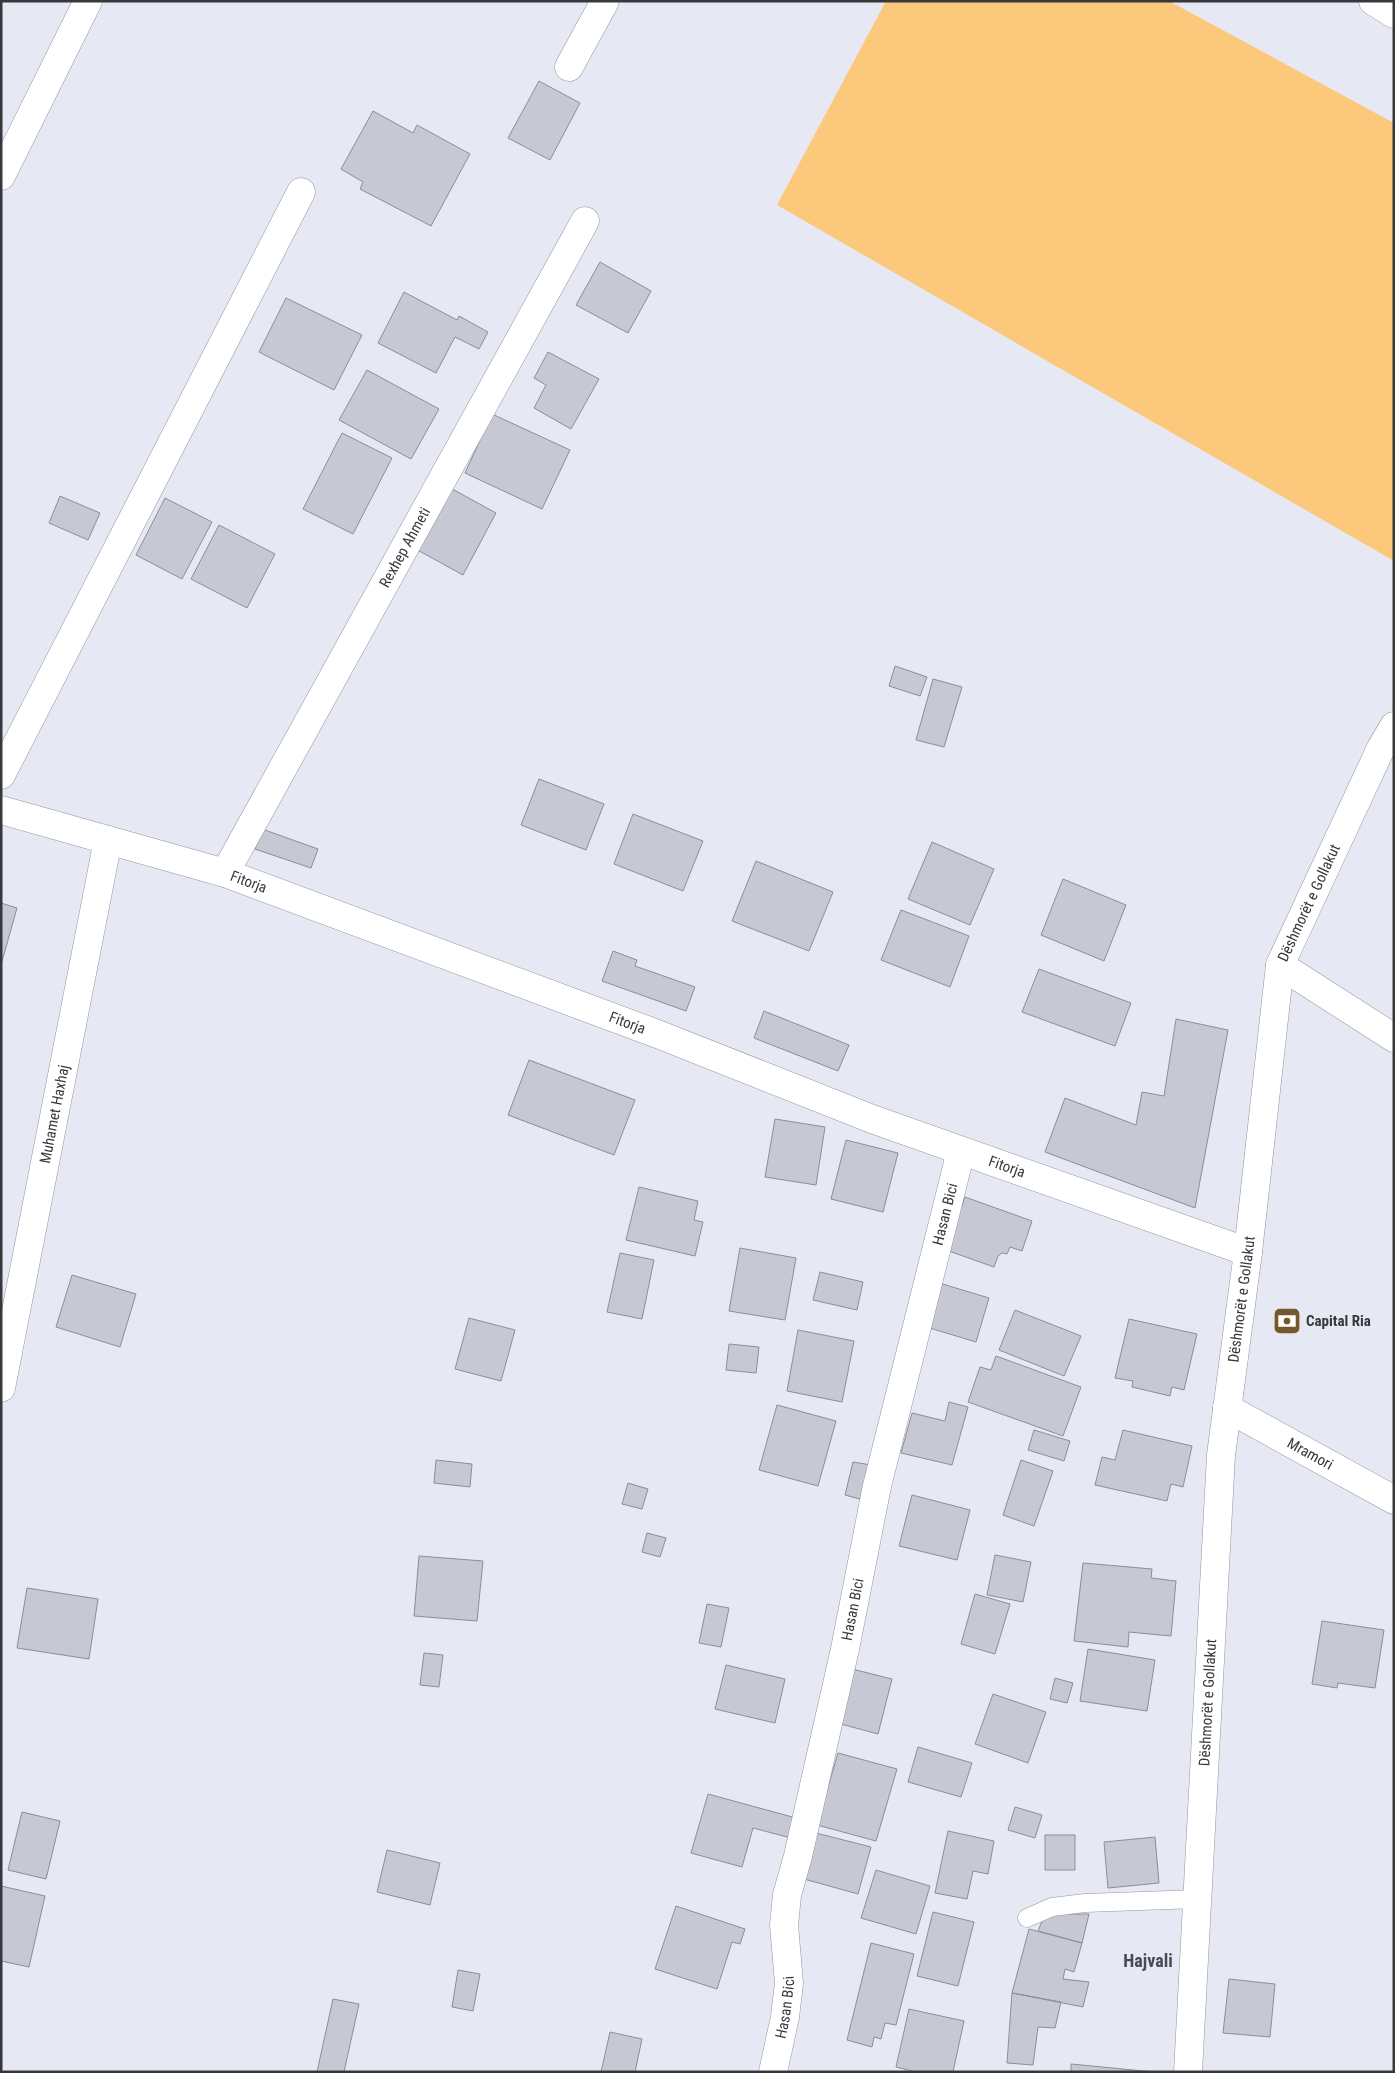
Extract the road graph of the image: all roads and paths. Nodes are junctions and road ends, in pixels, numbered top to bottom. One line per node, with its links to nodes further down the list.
1 (88, 1): 6 (street)
2 (605, 1): 5 (street)
3 (1373, 1): 4 (street)
4 (1394, 14)
5 (569, 67)
6 (1, 176)
7 (301, 192): 10 (street)
8 (585, 221): 13 (street, Rexhep Ahmeti)
9 (1394, 726): 14 (street, Dëshmorët e Gollakut)
10 (1, 775)
11 (1, 810): 12 (street, Fitorja)
12 (108, 840): 13 (street, Fitorja); 18 (street, Muhamet Haxhaj)
13 (225, 873): 16 (street, Fitorja)
14 (1280, 965): 15 (street); 17 (street, Dëshmorët e Gollakut)
15 (1394, 1038)
16 (961, 1151): 17 (street, Fitorja); 23 (street, Hasan Bici)
17 (1248, 1252): 19 (street, Dëshmorët e Gollakut)
18 (1, 1388)
19 (1228, 1408): 20 (street, Mramori); 21 (street, Dëshmorët e Gollakut)
20 (1394, 1500)
21 (1197, 1899): 22 (lane); 24 (street, Dëshmorët e Gollakut)
22 (1027, 1918)
23 (773, 2072)
24 (1188, 2072)

